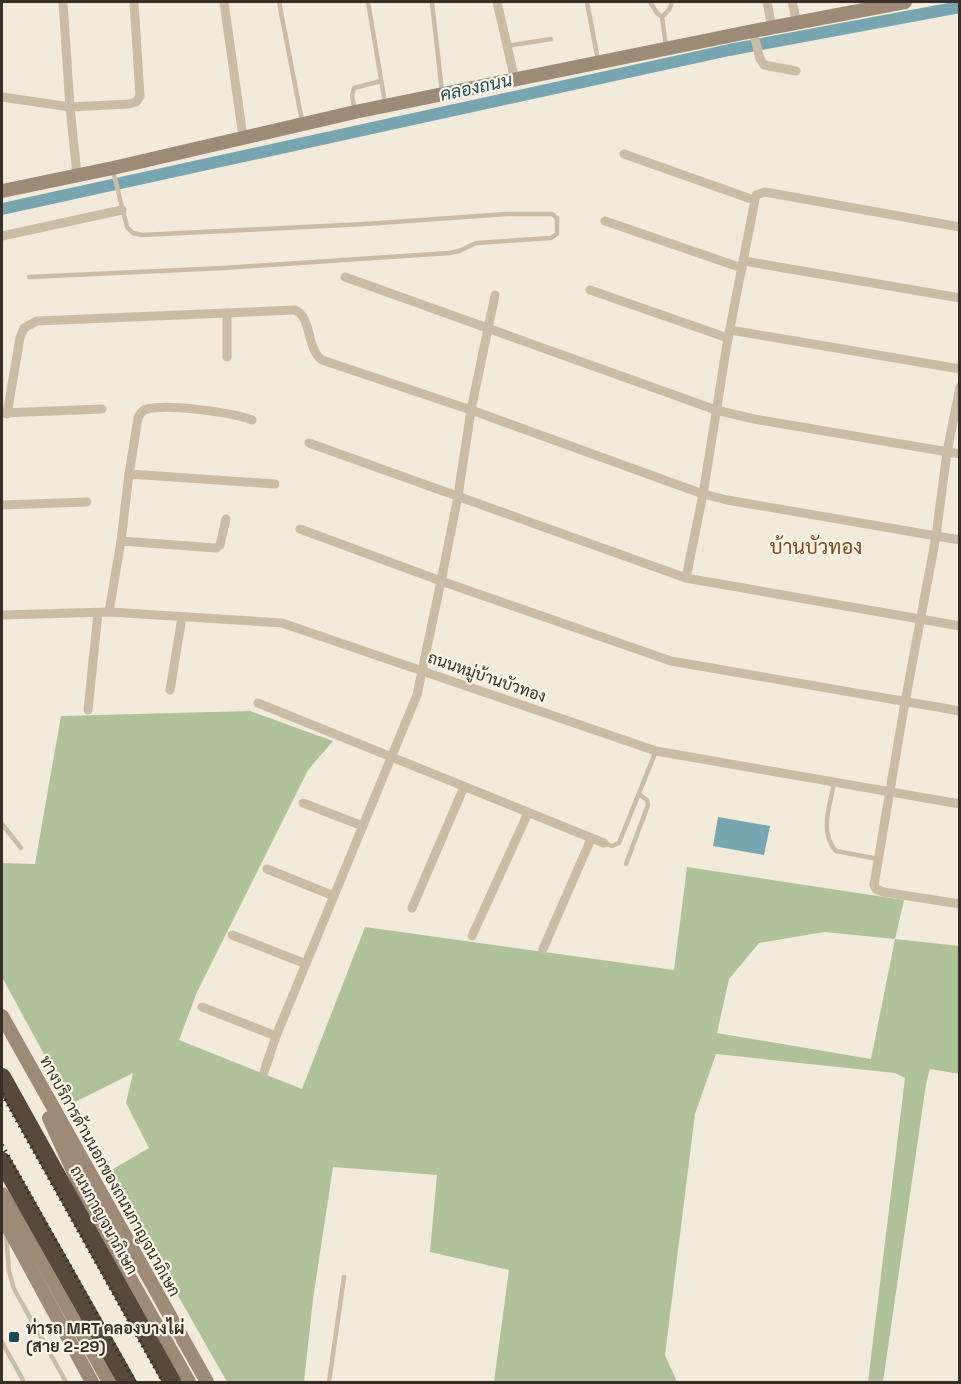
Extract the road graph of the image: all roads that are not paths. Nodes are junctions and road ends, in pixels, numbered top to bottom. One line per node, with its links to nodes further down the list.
1 (63, 2): 28 (street)
2 (134, 2): 28 (street)
3 (224, 2): 31 (street)
4 (279, 2): 30 (lane)
5 (368, 2): 24 (lane)
6 (432, 2): 25 (lane)
7 (496, 2): 19 (street)
8 (587, 2): 21 (lane)
9 (650, 2): 14 (lane)
10 (672, 2): 14 (lane)
11 (766, 2): 16 (street)
12 (792, 2): 15 (street)
13 (905, 2): 15 (main road)
14 (662, 17): 20 (lane)
15 (797, 22): 16 (main road)
16 (772, 27): 17 (main road)
17 (754, 36): 20 (main road); 22 (street)
18 (552, 39): 19 (lane)
19 (507, 46): 23 (street)
20 (666, 49): 21 (main road)
21 (598, 63): 23 (main road)
22 (796, 71)
23 (515, 80): 25 (main road)
24 (381, 81): 27 (lane); 29 (lane)
25 (442, 95): 27 (main road)
26 (2, 97): 28 (street)
27 (385, 106): 29 (main road)
28 (70, 107): 34 (street)
29 (355, 112): 30 (main road)
30 (303, 124): 31 (main road)
31 (243, 137): 33 (main road)
32 (624, 153): 36 (street)
33 (114, 174): 34 (main road); 37 (lane)
34 (77, 175): 35 (main road)
35 (2, 191)
36 (754, 200): 39 (street); 41 (street)
37 (122, 210): 40 (street); 42 (lane)
38 (604, 221): 41 (street)
39 (960, 227)
40 (2, 236)
41 (743, 265): 46 (street); 49 (street)
42 (29, 277)
43 (345, 277): 48 (street)
44 (590, 290): 49 (street)
45 (495, 295): 48 (street)
46 (960, 298)
47 (226, 313): 50 (street); 54 (street); 56 (street)
48 (488, 328): 54 (street); 55 (street)
49 (729, 334): 51 (street); 55 (street)
50 (227, 357)
51 (960, 369)
52 (960, 387): 59 (street)
53 (102, 409): 56 (street)
54 (471, 410): 63 (street); 64 (street)
55 (716, 410): 59 (street); 63 (street)
56 (4, 413)
57 (252, 420): 61 (street)
58 (309, 443): 64 (street)
59 (947, 452): 60 (street); 69 (street)
60 (960, 454)
61 (129, 474): 62 (street); 71 (street)
62 (275, 484)
63 (703, 494): 69 (street); 72 (street)
64 (458, 496): 72 (street); 73 (street)
65 (87, 502): 66 (street)
66 (2, 505)
67 (226, 519): 71 (street)
68 (300, 529): 73 (street)
69 (936, 536): 70 (street); 78 (street)
70 (960, 540)
71 (121, 541): 74 (street)
72 (686, 578): 78 (street)
73 (441, 581): 80 (street); 82 (street)
74 (109, 612): 75 (street, ถนนหมู่บ้านบัวทอง); 77 (street, ถนนหมู่บ้านบัวทอง)
75 (98, 613): 76 (street, ถนนหมู่บ้านบัวทอง); 84 (street)
76 (2, 615)
77 (182, 617): 80 (street, ถนนหมู่บ้านบัวทอง); 81 (street)
78 (921, 619): 79 (street); 82 (street)
79 (960, 626)
80 (421, 670): 86 (street, ถนนหมู่บ้านบัวทอง); 87 (street)
81 (170, 690)
82 (905, 702): 85 (street); 90 (street)
83 (258, 704): 87 (street)
84 (88, 710)
85 (960, 711)
86 (656, 751): 88 (street, ถนนหมู่บ้านบัวทอง); 91 (lane)
87 (391, 757): 89 (street); 96 (street)
88 (834, 783): 90 (street, ถนนหมู่บ้านบัวทอง); 100 (lane)
89 (464, 787): 94 (street); 105 (street)
90 (889, 792): 93 (street, ถนนหมู่บ้านบัวทอง); 100 (street)
91 (639, 794): 98 (lane); 101 (lane)
92 (303, 803): 96 (street)
93 (960, 804)
94 (528, 813): 97 (street); 107 (street)
95 (2, 824): 99 (lane)
96 (363, 826): 103 (street)
97 (591, 839): 98 (street); 108 (street)
98 (604, 843)
99 (21, 848)
100 (878, 859): 104 (street)
101 (626, 864)
102 (267, 869): 103 (street)
103 (334, 896): 109 (street)
104 (960, 904)
105 (412, 908)
106 (232, 935): 109 (street)
107 (472, 936)
108 (543, 949)
109 (306, 964): 113 (street)
110 (202, 1007): 113 (street)
111 (2, 1016): 112 (main road, ทางบริการด้านนอกของถนนกาญจนาภิเษก)
112 (13, 1036): 127 (main road); 128 (main road, ทางบริการด้านนอกของถนนกาญจนาภิเษก)
113 (276, 1036): 114 (street)
114 (264, 1072)
115 (2, 1077): 126 (highway, ถนนกาญจนาภิเษก)
116 (2, 1161): 125 (highway)
117 (2, 1194): 124 (main road)
118 (3, 1220): 122 (lane); 123 (main road)
119 (344, 1277): 129 (lane)
120 (2, 1342): 121 (lane)
121 (24, 1383)
122 (66, 1383)
123 (92, 1383)
124 (109, 1383)
125 (127, 1383)
126 (172, 1383)
127 (189, 1383)
128 (207, 1383)
129 (329, 1383)

